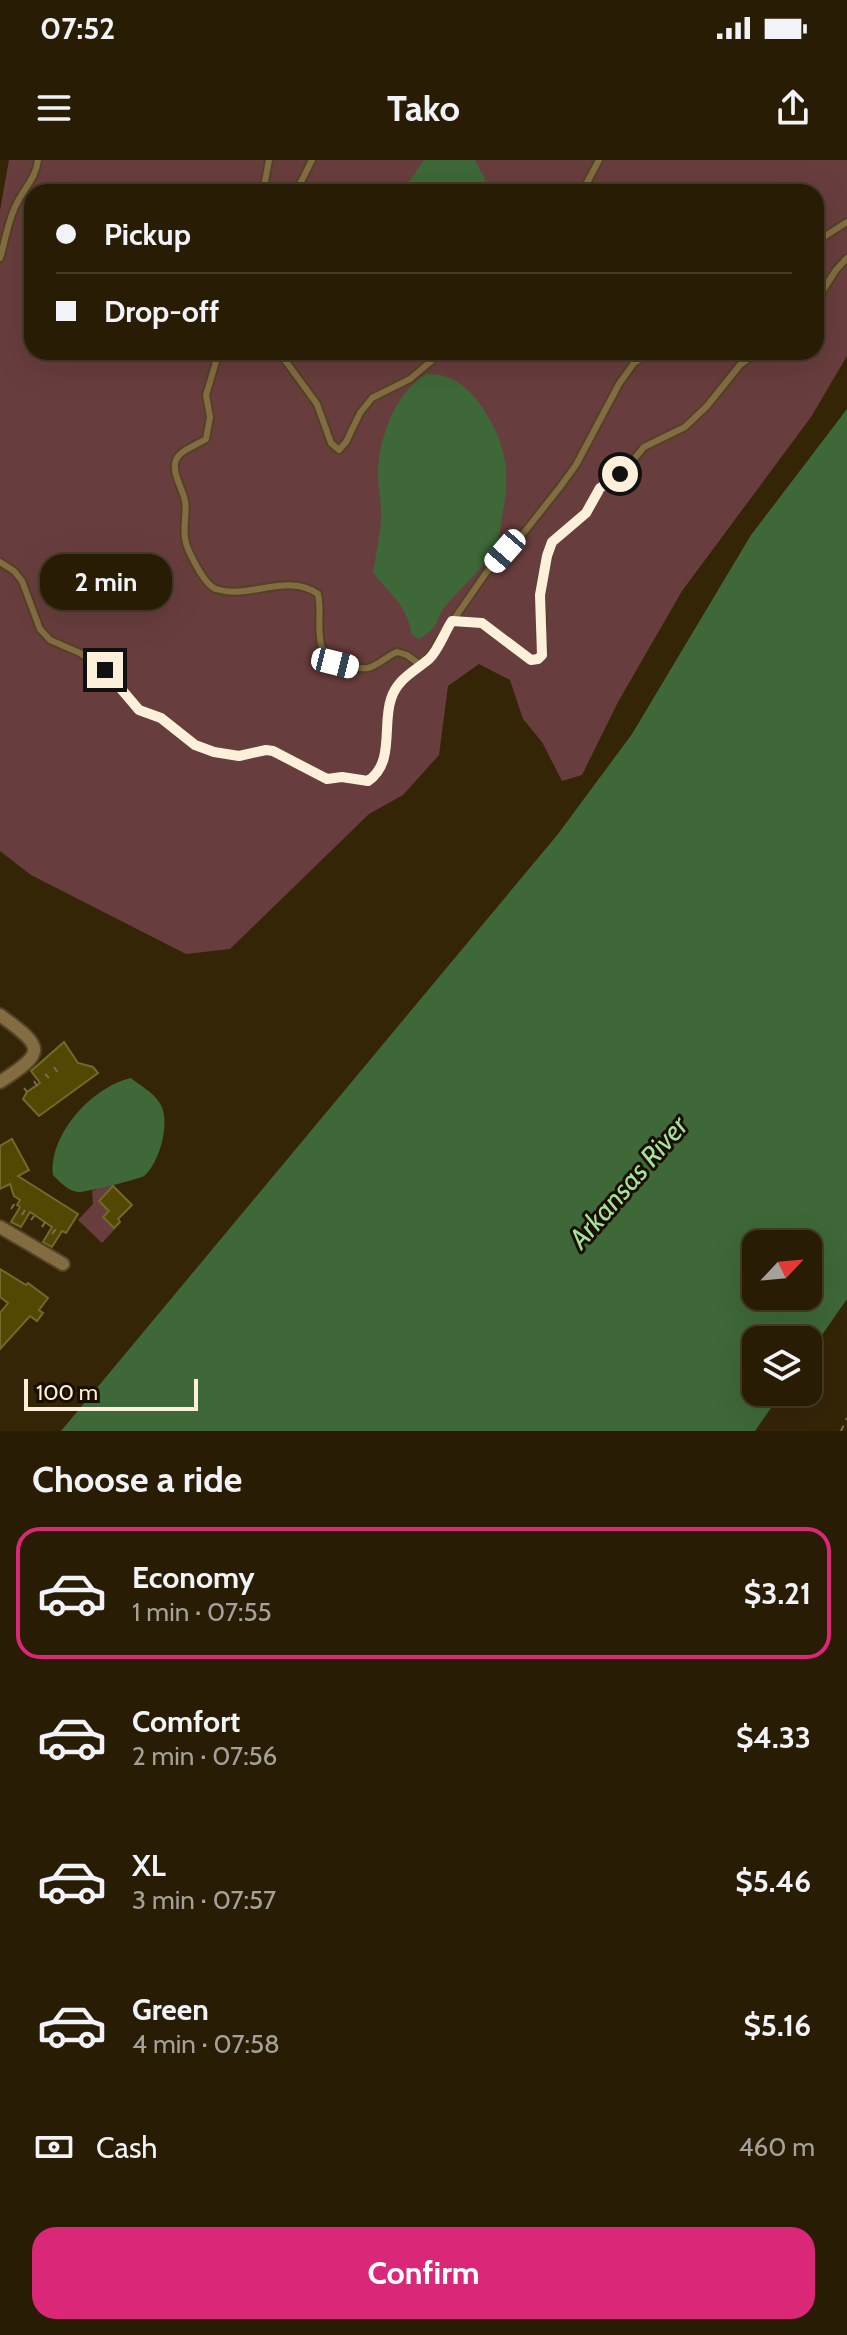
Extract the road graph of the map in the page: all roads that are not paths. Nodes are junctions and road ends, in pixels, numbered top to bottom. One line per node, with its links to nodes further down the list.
1 (38, 160): 5 (lane)
2 (269, 160): 6 (lane)
3 (312, 160): 7 (lane)
4 (599, 160): 8 (lane)
5 (29, 184)
6 (264, 184)
7 (300, 184)
8 (586, 184)
9 (24, 192): 12 (lane)
10 (847, 222): 11 (lane)
11 (824, 237)
12 (0, 258)
13 (847, 258): 14 (lane)
14 (824, 289)
15 (217, 360): 22 (lane)
16 (285, 360): 17 (lane)
17 (433, 360)
18 (639, 360): 21 (lane)
19 (747, 360): 21 (lane)
20 (0, 562): 22 (lane)
21 (452, 621): 22 (lane)
22 (419, 664)
23 (0, 1015): 24 (street)
24 (0, 1082)
25 (0, 1227): 26 (street)
26 (63, 1264)

